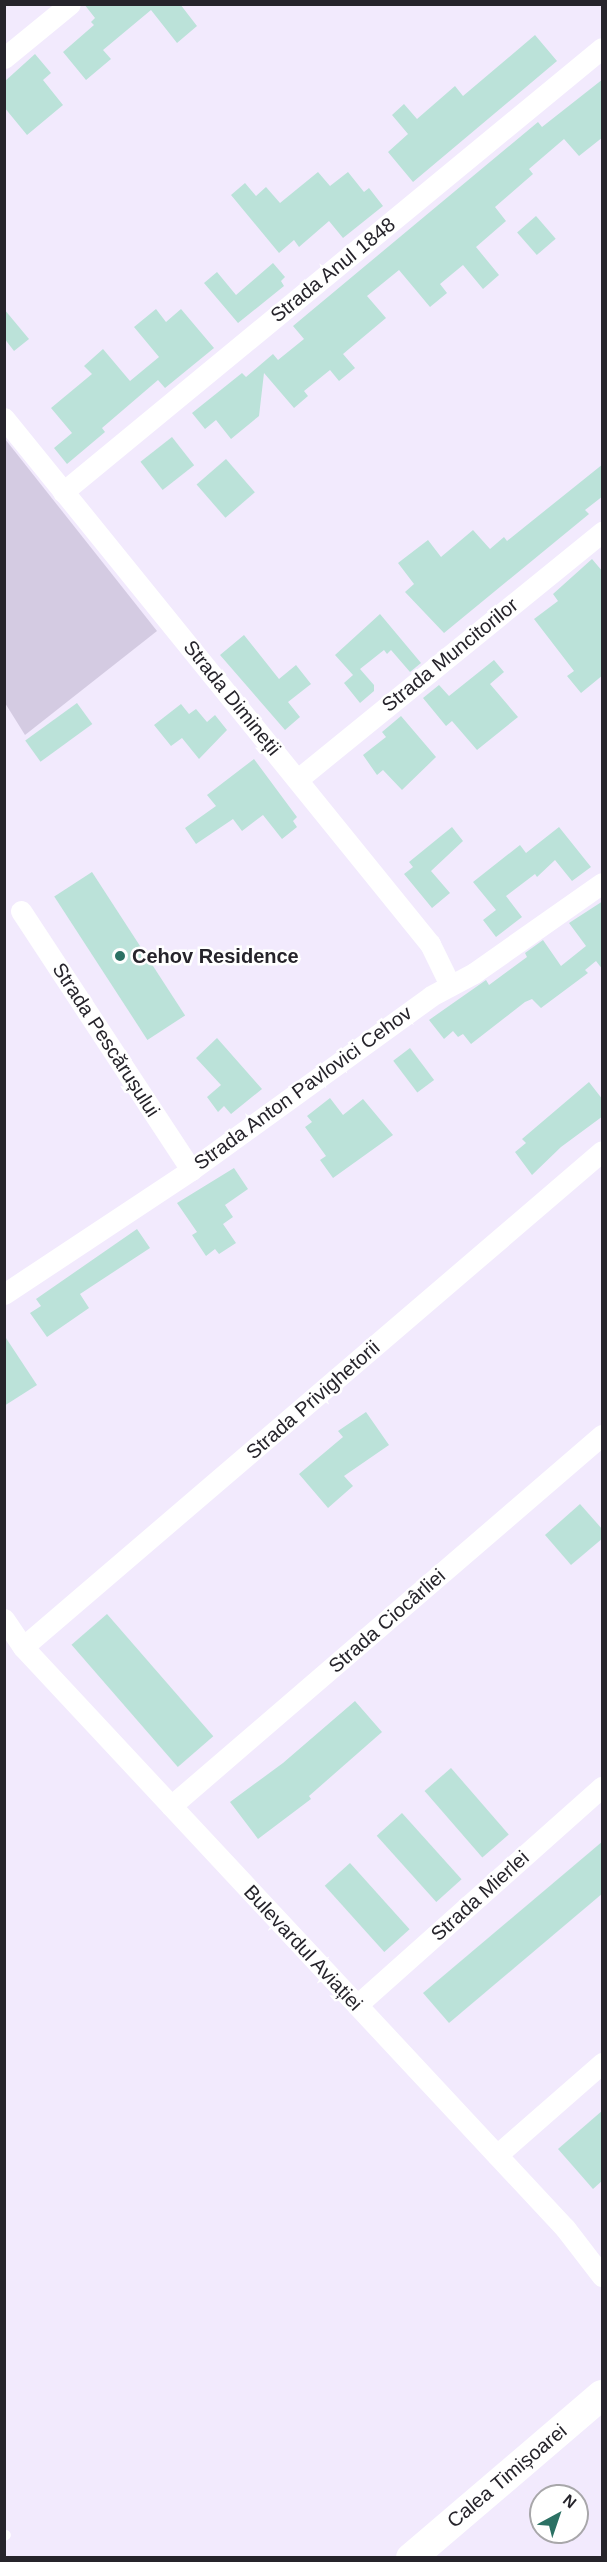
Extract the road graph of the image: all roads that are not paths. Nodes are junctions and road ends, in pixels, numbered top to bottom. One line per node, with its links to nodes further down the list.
1 (70, 4): 3 (street)
2 (603, 48): 5 (street, Strada Anul 1848)
3 (4, 58)
4 (4, 418): 5 (street, Strada Dimineții)
5 (63, 492): 7 (street, Strada Dimineții)
6 (603, 532): 7 (street, Strada Muncitorilor)
7 (298, 779): 10 (street, Strada Dimineții)
8 (603, 883): 10 (street, Strada Anton Pavlovici Cehov)
9 (21, 911): 12 (street, Strada Pescărușului)
10 (450, 984): 12 (street, Strada Anton Pavlovici Cehov)
11 (603, 1151): 16 (street, Strada Privighetorii)
12 (191, 1170): 13 (street, Strada Anton Pavlovici Cehov)
13 (4, 1294)
14 (603, 1435): 18 (street, Strada Ciocârliei)
15 (4, 1619): 16 (street, Bulevardul Aviației)
16 (22, 1647): 18 (street, Bulevardul Aviației)
17 (603, 1787): 19 (street, Strada Mierlei)
18 (171, 1806): 19 (street, Bulevardul Aviației)
19 (357, 2005): 21 (street, Bulevardul Aviației)
20 (603, 2063): 21 (street)
21 (497, 2155): 22 (street, Bulevardul Aviației)
22 (603, 2276)
23 (603, 2395): 25 (main road, Calea Timișoarei)
24 (603, 2420): 26 (main road, Calea Timișoarei)
25 (411, 2558)
26 (440, 2558)

